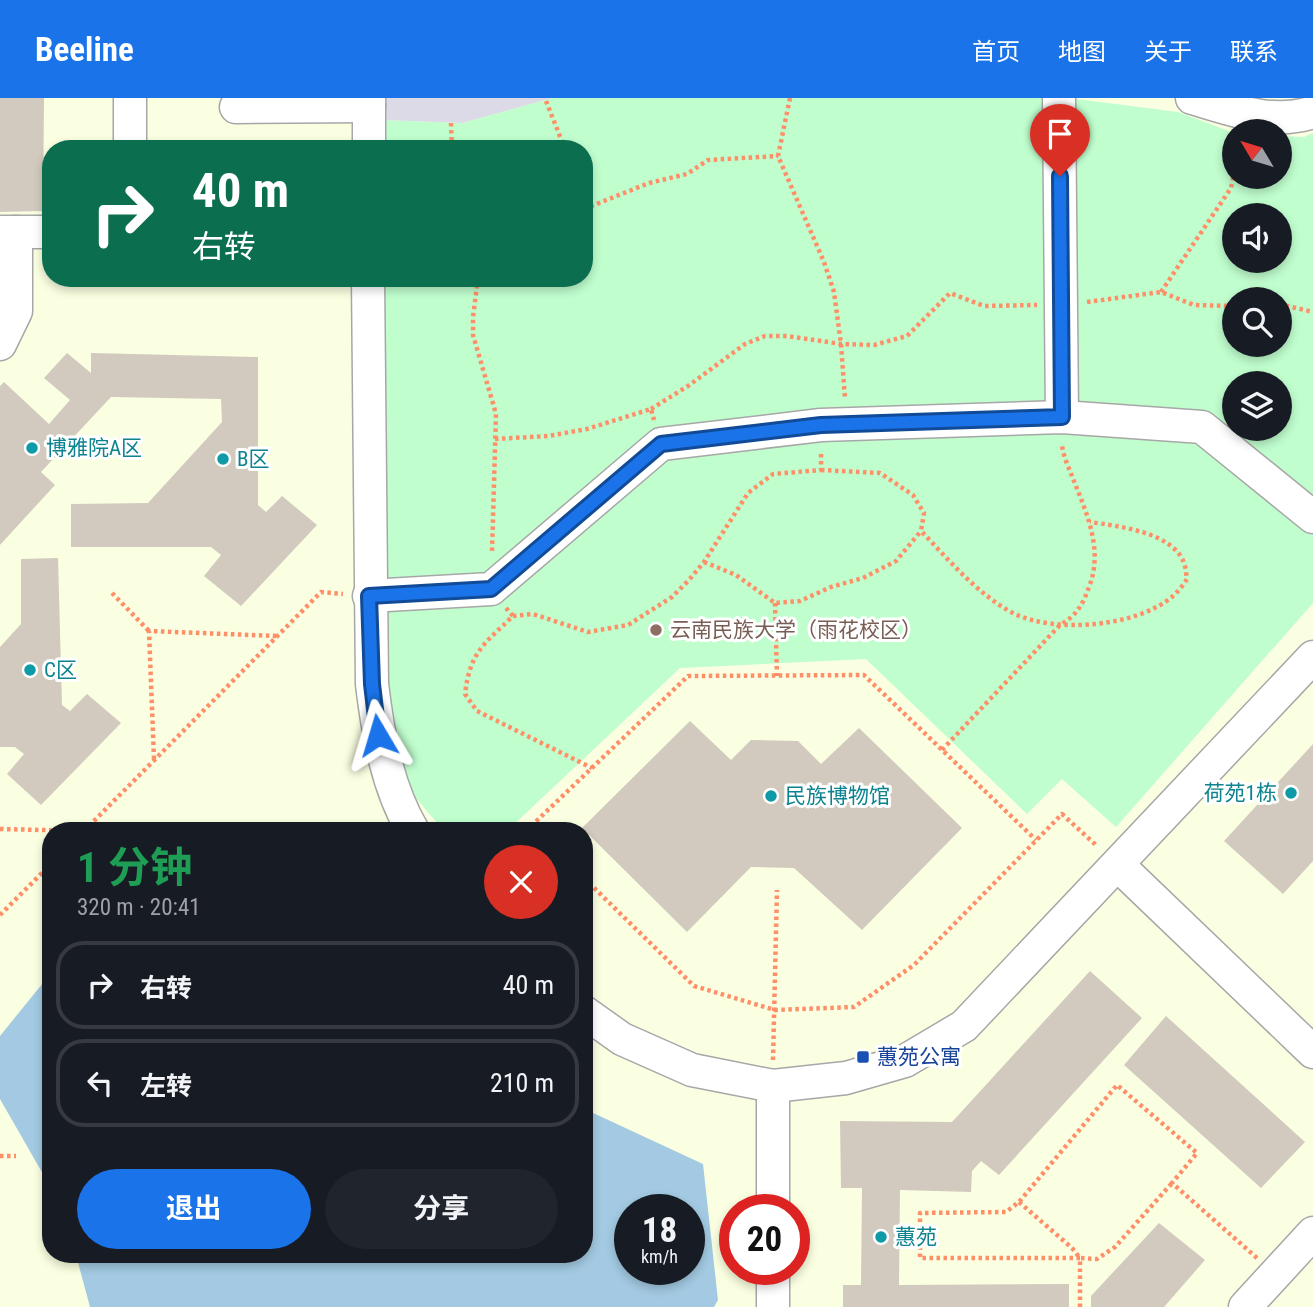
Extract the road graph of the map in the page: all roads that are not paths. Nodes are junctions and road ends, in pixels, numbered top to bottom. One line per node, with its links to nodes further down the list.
1 (130, 98): 7 (lane)
2 (1059, 98): 13 (lane)
3 (1192, 98): 6 (lane)
4 (369, 102): 5 (lane); 8 (lane)
5 (236, 107)
6 (1313, 112)
7 (130, 140)
8 (369, 140)
9 (8, 232): 10 (lane); 12 (lane)
10 (42, 232)
11 (368, 287): 15 (lane)
12 (0, 344)
13 (1062, 417): 14 (lane); 15 (lane)
14 (1313, 517)
15 (369, 596): 17 (lane)
16 (1313, 657): 18 (lane)
17 (408, 822)
18 (1118, 865): 20 (lane); 21 (lane)
19 (593, 1018): 21 (lane)
20 (1313, 1052)
21 (773, 1086): 22 (lane)
22 (773, 1194)
23 (1313, 1233): 26 (lane)
24 (773, 1285): 25 (lane)
25 (773, 1307)
26 (1245, 1307)

